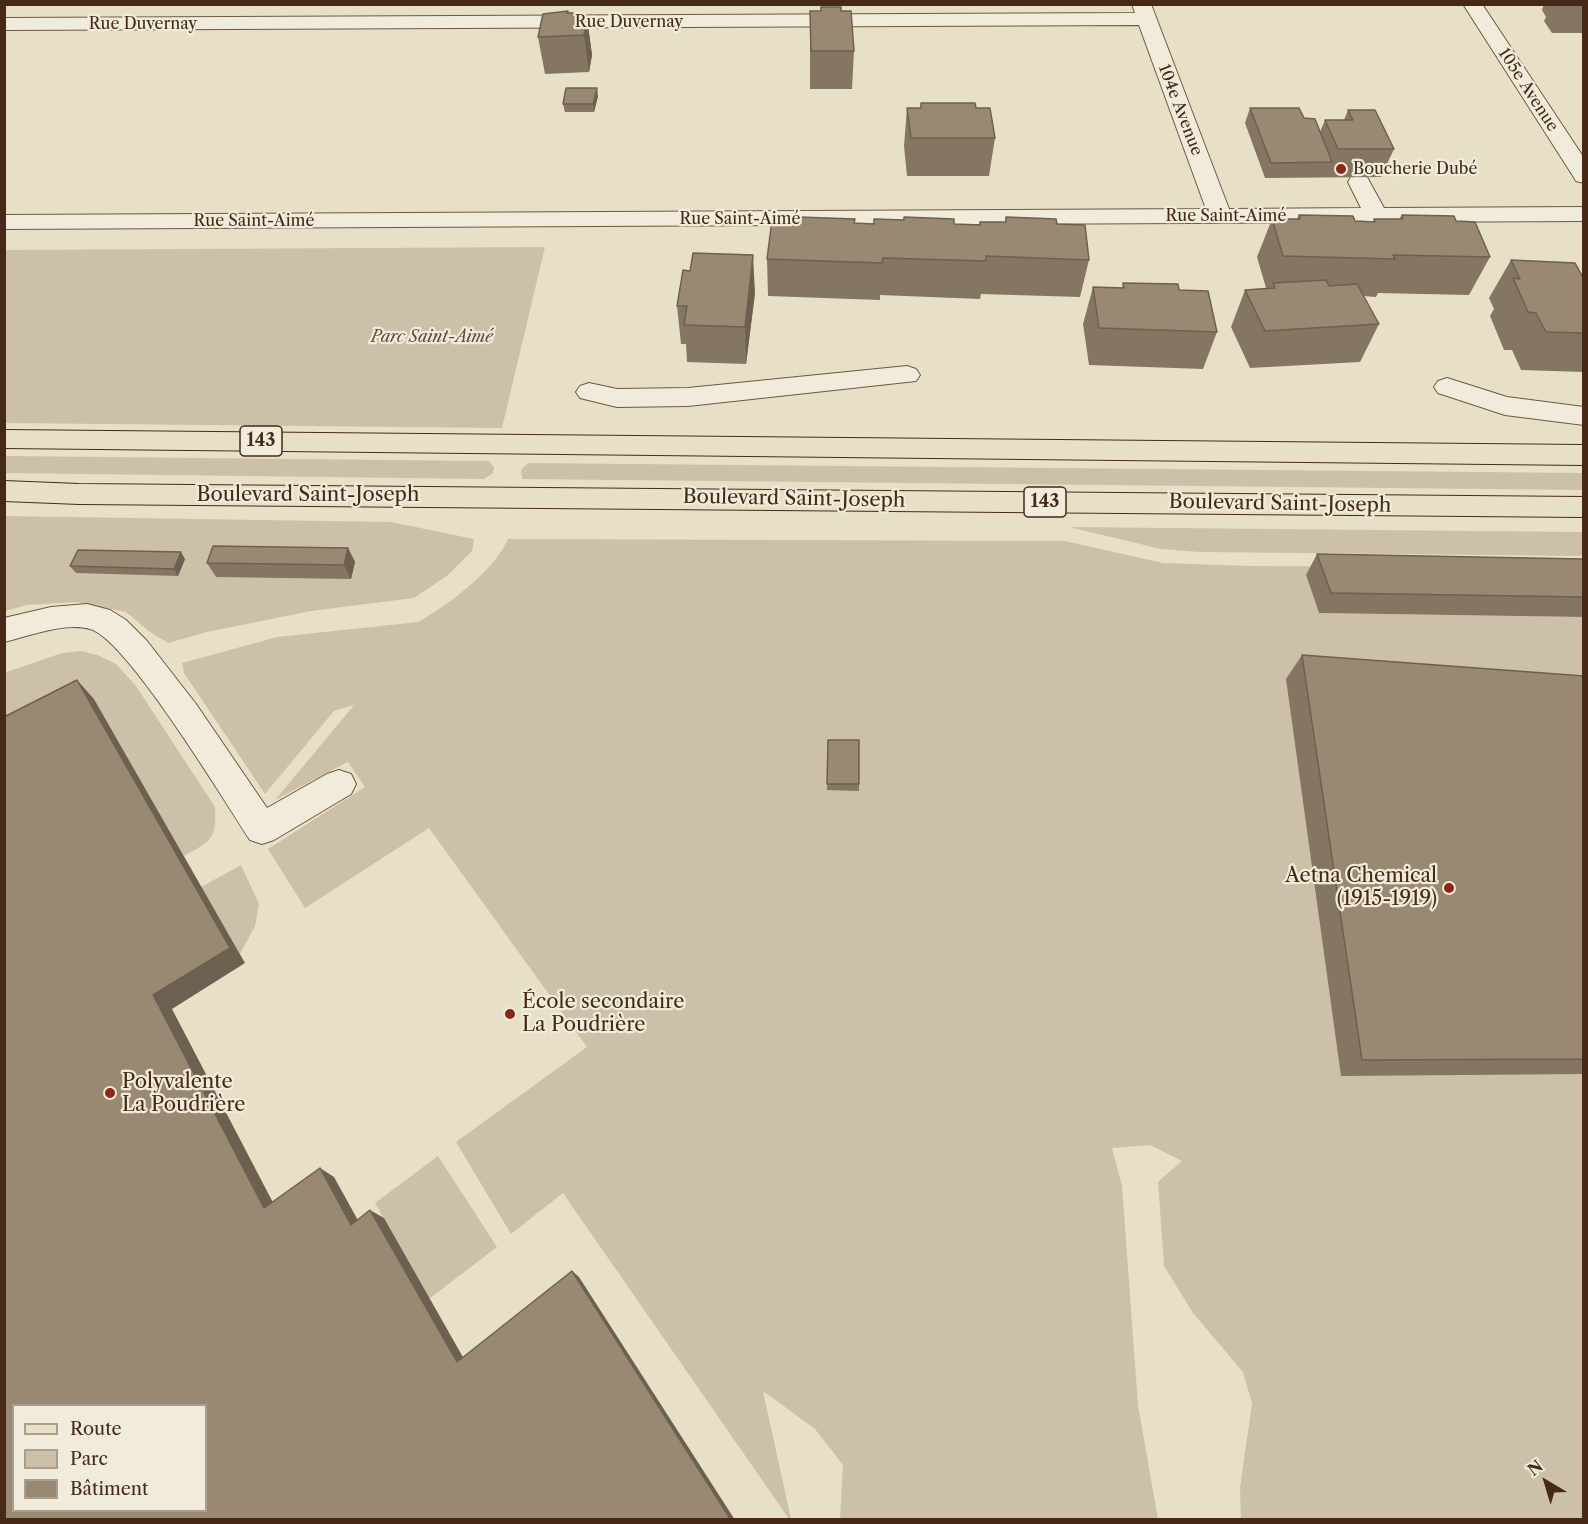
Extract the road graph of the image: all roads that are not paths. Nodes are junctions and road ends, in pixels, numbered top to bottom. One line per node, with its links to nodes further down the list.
1 (304, 4): 7 (street)
2 (374, 4): 8 (street)
3 (1472, 4): 9 (street, 105e Avenue)
4 (1144, 12): 5 (street, Rue Duvernay); 13 (street, 104e Avenue)
5 (565, 14): 8 (street, Rue Duvernay)
6 (4, 24): 7 (street, Rue Duvernay)
7 (295, 24): 8 (street, Rue Duvernay)
8 (367, 24)
9 (1584, 176)
10 (1359, 182): 12 (street)
11 (1584, 214): 12 (street, Rue Saint-Aimé)
12 (1376, 215): 13 (street, Rue Saint-Aimé)
13 (1220, 216): 14 (street, Rue Saint-Aimé)
14 (4, 222)
15 (907, 375): 17 (street)
16 (1447, 387): 18 (street)
17 (589, 392)
18 (1584, 416)
19 (4, 439): 20 (main road, 143)
20 (1584, 455)
21 (4, 491): 22 (main road, Boulevard Saint-Joseph / 143)
22 (1584, 507)
23 (4, 630): 24 (street)
24 (339, 784)

